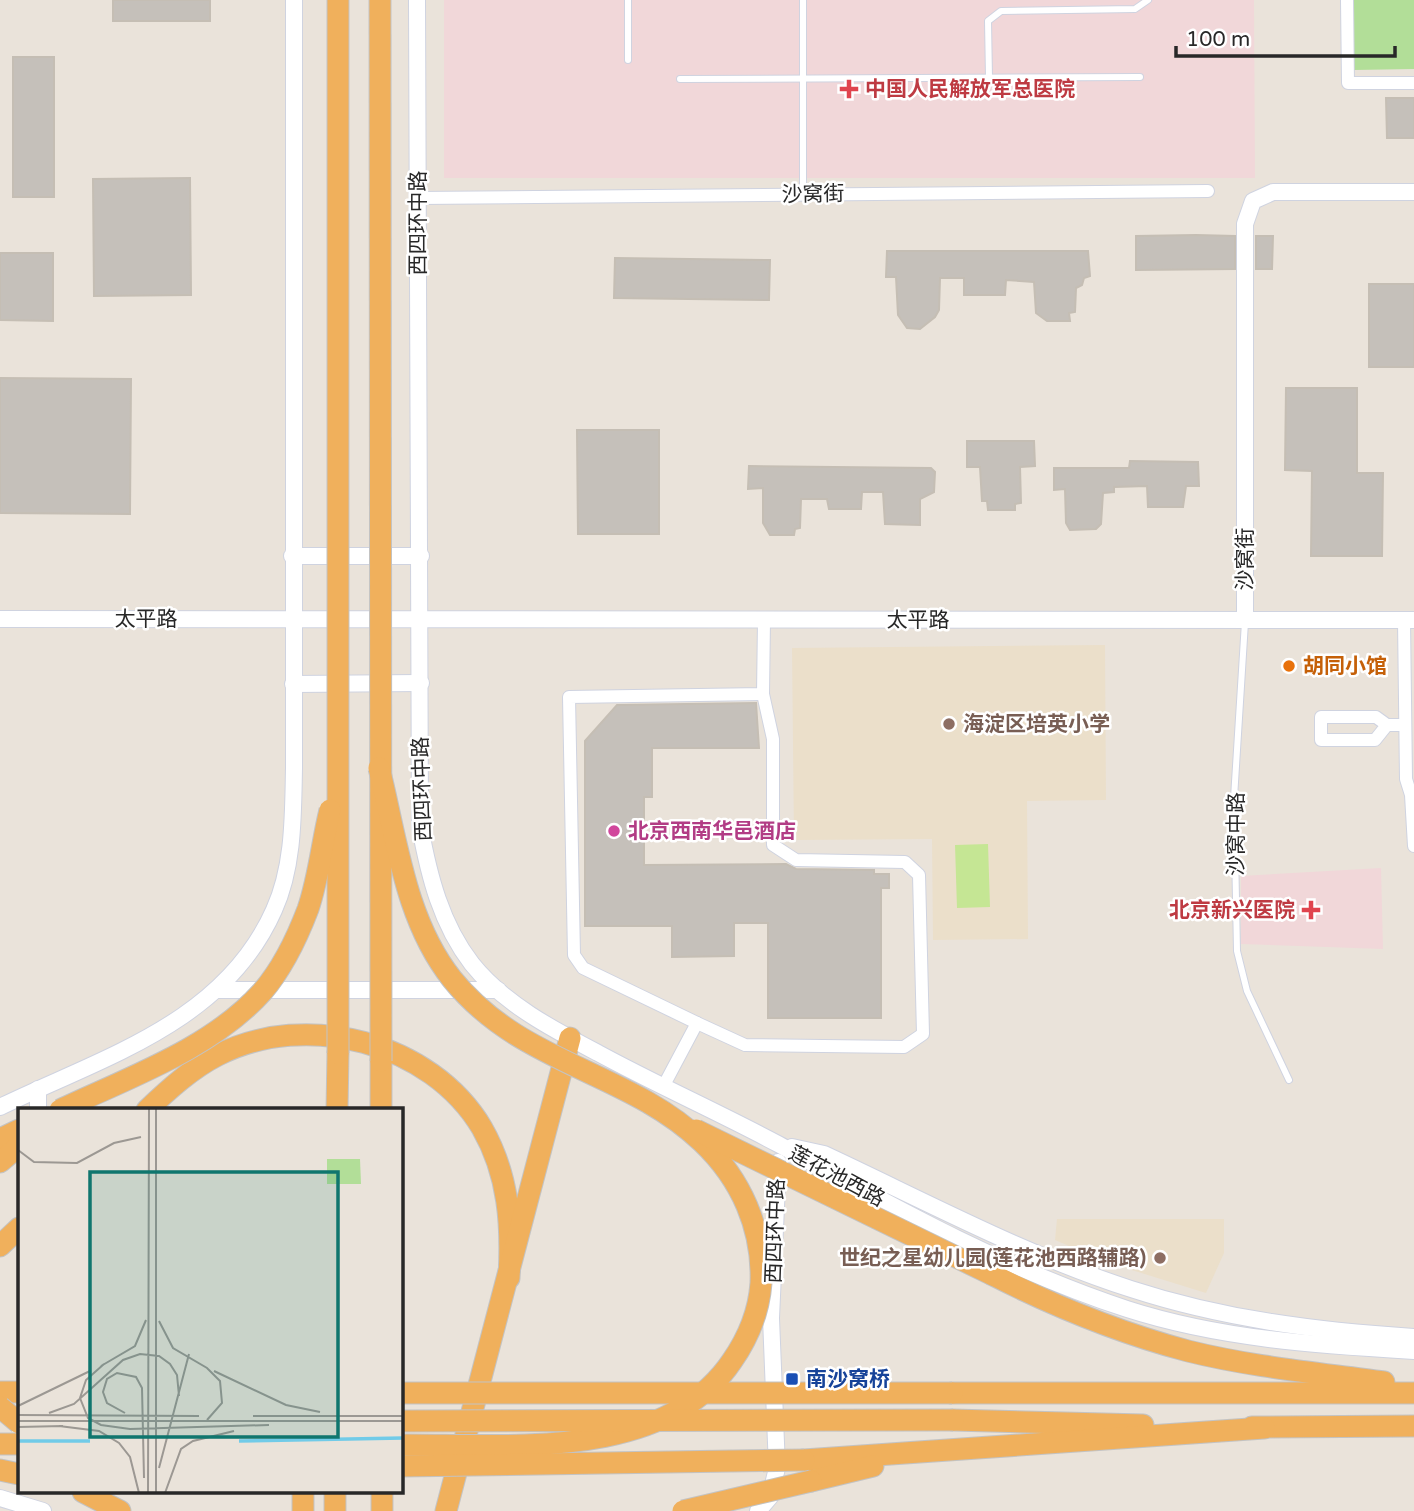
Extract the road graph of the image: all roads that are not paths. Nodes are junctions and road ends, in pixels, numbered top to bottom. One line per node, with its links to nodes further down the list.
1 (293, 0): 19 (street)
2 (338, 0): 33 (highway, bridge)
3 (380, 0): 32 (highway, 西四环中路, bridge)
4 (417, 0): 18 (street, 西四环中路)
5 (628, 0): 9 (lane)
6 (803, 0): 13 (lane)
7 (1148, 0): 11 (lane)
8 (1346, 0): 14 (street)
9 (628, 60)
10 (1140, 77): 11 (lane)
11 (989, 78): 13 (lane)
12 (680, 79): 13 (lane)
13 (803, 80): 17 (lane)
14 (1414, 83)
15 (1208, 191): 17 (street, 沙窝街)
16 (1414, 192): 25 (street, 沙窝街)
17 (803, 195): 18 (street, 沙窝街)
18 (418, 198): 20 (street, 西四环中路)
19 (292, 556): 20 (street); 22 (street)
20 (421, 556): 23 (street, 西四环中路)
21 (0, 619): 22 (street, 太平路)
22 (292, 619): 23 (street, 太平路); 28 (street)
23 (422, 619): 24 (street, 太平路); 27 (street, 西四环中路)
24 (764, 620): 25 (street, 太平路); 29 (street)
25 (1245, 620): 26 (street, 太平路); 39 (lane, 沙窝中路)
26 (1409, 620): 31 (street)
27 (421, 683): 28 (street); 36 (street, 西四环中路)
28 (293, 684): 35 (street)
29 (763, 694): 37 (street); 37 (street)
30 (1387, 725): 30 (street); 31 (street)
31 (1405, 725): 34 (street)
32 (379, 768): 47 (highway, 西四环中路, bridge); 48 (highway, bridge)
33 (338, 770): 42 (highway, bridge); 46 (highway, bridge)
34 (1414, 846)
35 (219, 990): 36 (street); 41 (street)
36 (498, 990): 38 (street, 西四环中路)
37 (697, 1023): 40 (street)
38 (570, 1038): 40 (street, 西四环中路); 56 (highway)
39 (1289, 1080)
40 (663, 1087): 51 (street, 西四环中路)
41 (38, 1088): 44 (street); 45 (street)
42 (75, 1105)
43 (152, 1105): 56 (highway)
44 (0, 1107)
45 (38, 1108)
46 (337, 1108)
47 (381, 1108)
48 (671, 1117): 59 (highway, bridge); 73 (highway, bridge)
49 (18, 1130): 50 (highway)
50 (0, 1139)
51 (779, 1145): 57 (street, 莲花池西路); 58 (street, 莲花池西路); 81 (street, 西四环中路)
52 (18, 1147): 53 (highway)
53 (0, 1162)
54 (18, 1229): 55 (highway)
55 (0, 1246)
56 (509, 1278): 83 (highway)
57 (1414, 1337)
58 (1414, 1351)
59 (1414, 1385)
60 (0, 1392): 61 (highway)
61 (18, 1392)
62 (402, 1392): 63 (highway, bridge)
63 (1414, 1393)
64 (0, 1407): 65 (highway, bridge)
65 (18, 1421)
66 (402, 1421): 70 (highway, bridge)
67 (0, 1422): 68 (highway)
68 (18, 1422)
69 (1414, 1426): 70 (highway)
70 (1264, 1428): 74 (highway)
71 (0, 1444): 72 (highway)
72 (18, 1444)
73 (402, 1445)
74 (925, 1453): 75 (highway, bridge); 84 (highway, bridge)
75 (402, 1466)
76 (0, 1470): 77 (highway)
77 (18, 1474)
78 (87, 1494): 82 (highway)
79 (0, 1498): 80 (street)
80 (37, 1503)
81 (761, 1510)
82 (120, 1511)
83 (446, 1511)
84 (683, 1511)

